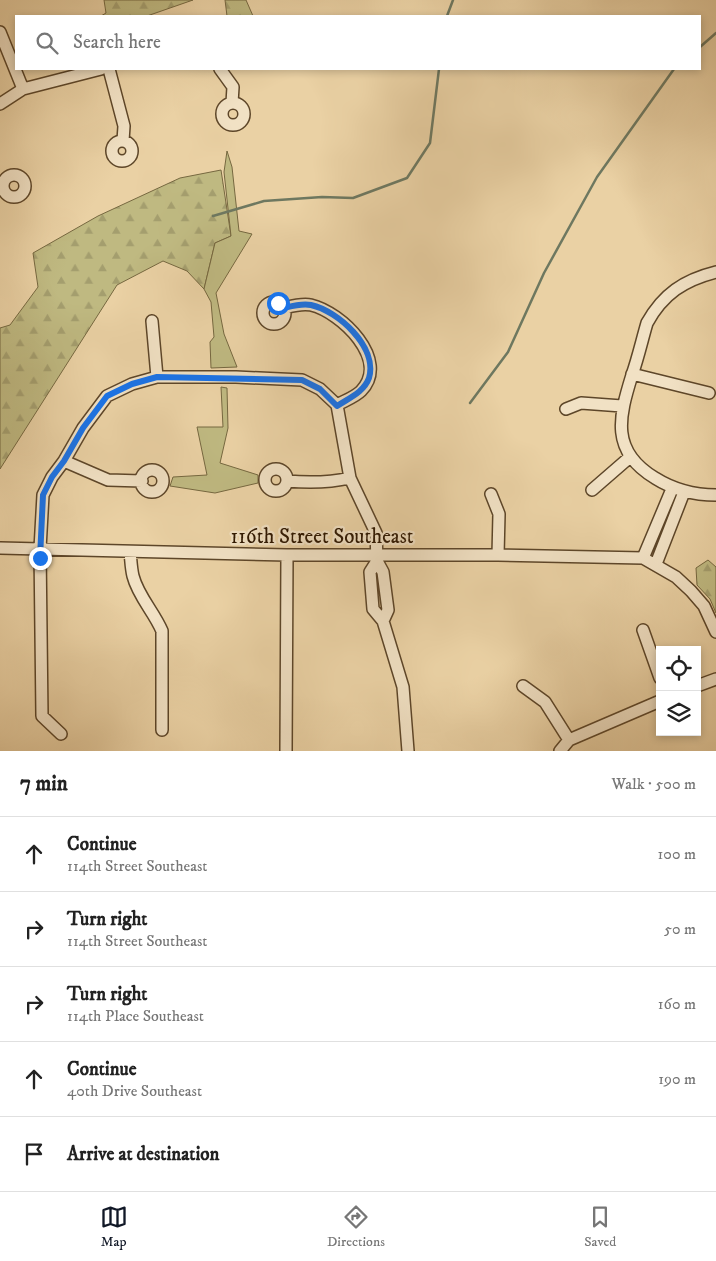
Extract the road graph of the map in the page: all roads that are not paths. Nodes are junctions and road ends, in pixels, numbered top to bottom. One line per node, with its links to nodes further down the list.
1 (0, 32): 2 (street)
2 (15, 70)
3 (15, 70): 7 (street)
4 (97, 70): 7 (street)
5 (109, 70): 10 (street)
6 (221, 70): 8 (street)
7 (23, 90): 9 (street)
8 (232, 103)
9 (0, 104)
10 (123, 140)
11 (716, 272): 14 (street)
12 (284, 308): 17 (street)
13 (152, 321): 15 (street)
14 (632, 374): 16 (street); 18 (street)
15 (157, 377): 17 (street); 21 (street)
16 (708, 393)
17 (337, 406): 22 (street)
18 (622, 406): 19 (street); 20 (street)
19 (566, 409)
20 (630, 457): 25 (street); 26 (street)
21 (64, 461): 23 (street); 31 (street)
22 (350, 478): 24 (street); 35 (street)
23 (142, 481)
24 (287, 481)
25 (672, 489): 27 (street); 36 (street)
26 (592, 490)
27 (684, 492): 29 (street); 37 (street)
28 (491, 494): 34 (street)
29 (716, 495)
30 (0, 548): 31 (street, 116th Street Southeast)
31 (40, 549): 32 (street, 116th Street Southeast); 46 (street)
32 (130, 552): 33 (street, 116th Street Southeast); 45 (street)
33 (287, 555): 35 (street, 116th Street Southeast); 48 (street)
34 (498, 555): 35 (street, 116th Street Southeast); 36 (street, 116th Street Southeast)
35 (377, 558): 49 (street)
36 (643, 558): 37 (street)
37 (656, 564): 39 (street)
38 (643, 630): 40 (street)
39 (716, 632)
40 (656, 667)
41 (716, 679): 42 (street)
42 (701, 685)
43 (523, 686): 47 (street)
44 (656, 703): 47 (street)
45 (162, 730)
46 (61, 734)
47 (569, 740): 50 (street)
48 (286, 751)
49 (408, 751)
50 (560, 751)

